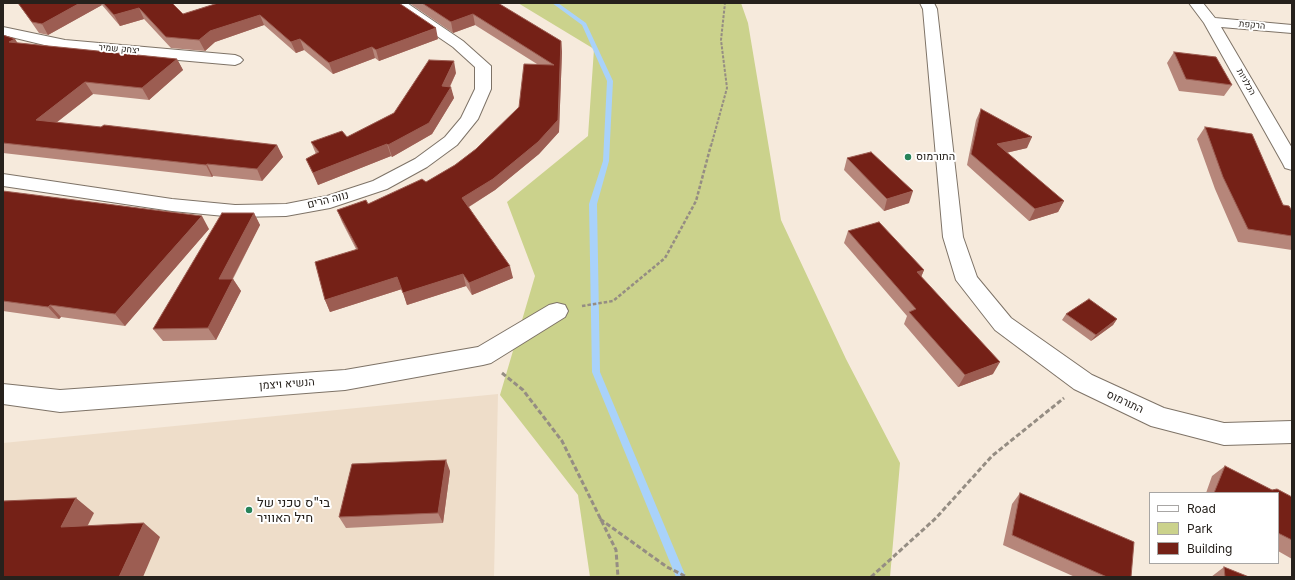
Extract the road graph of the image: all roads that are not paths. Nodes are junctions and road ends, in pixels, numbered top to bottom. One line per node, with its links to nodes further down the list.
1 (398, 3): 9 (street, נווה הרים)
2 (927, 3): 12 (street, התורמוס)
3 (1196, 3): 4 (street, הכלניות)
4 (1211, 22): 5 (street, הרקפת); 8 (street, הכלניות)
5 (1292, 29)
6 (3, 31): 7 (street, יצחק שמיר)
7 (235, 60)
8 (1292, 164)
9 (3, 180)
10 (557, 310): 11 (street, הנשיא ויצמן)
11 (3, 394)
12 (1292, 432)

